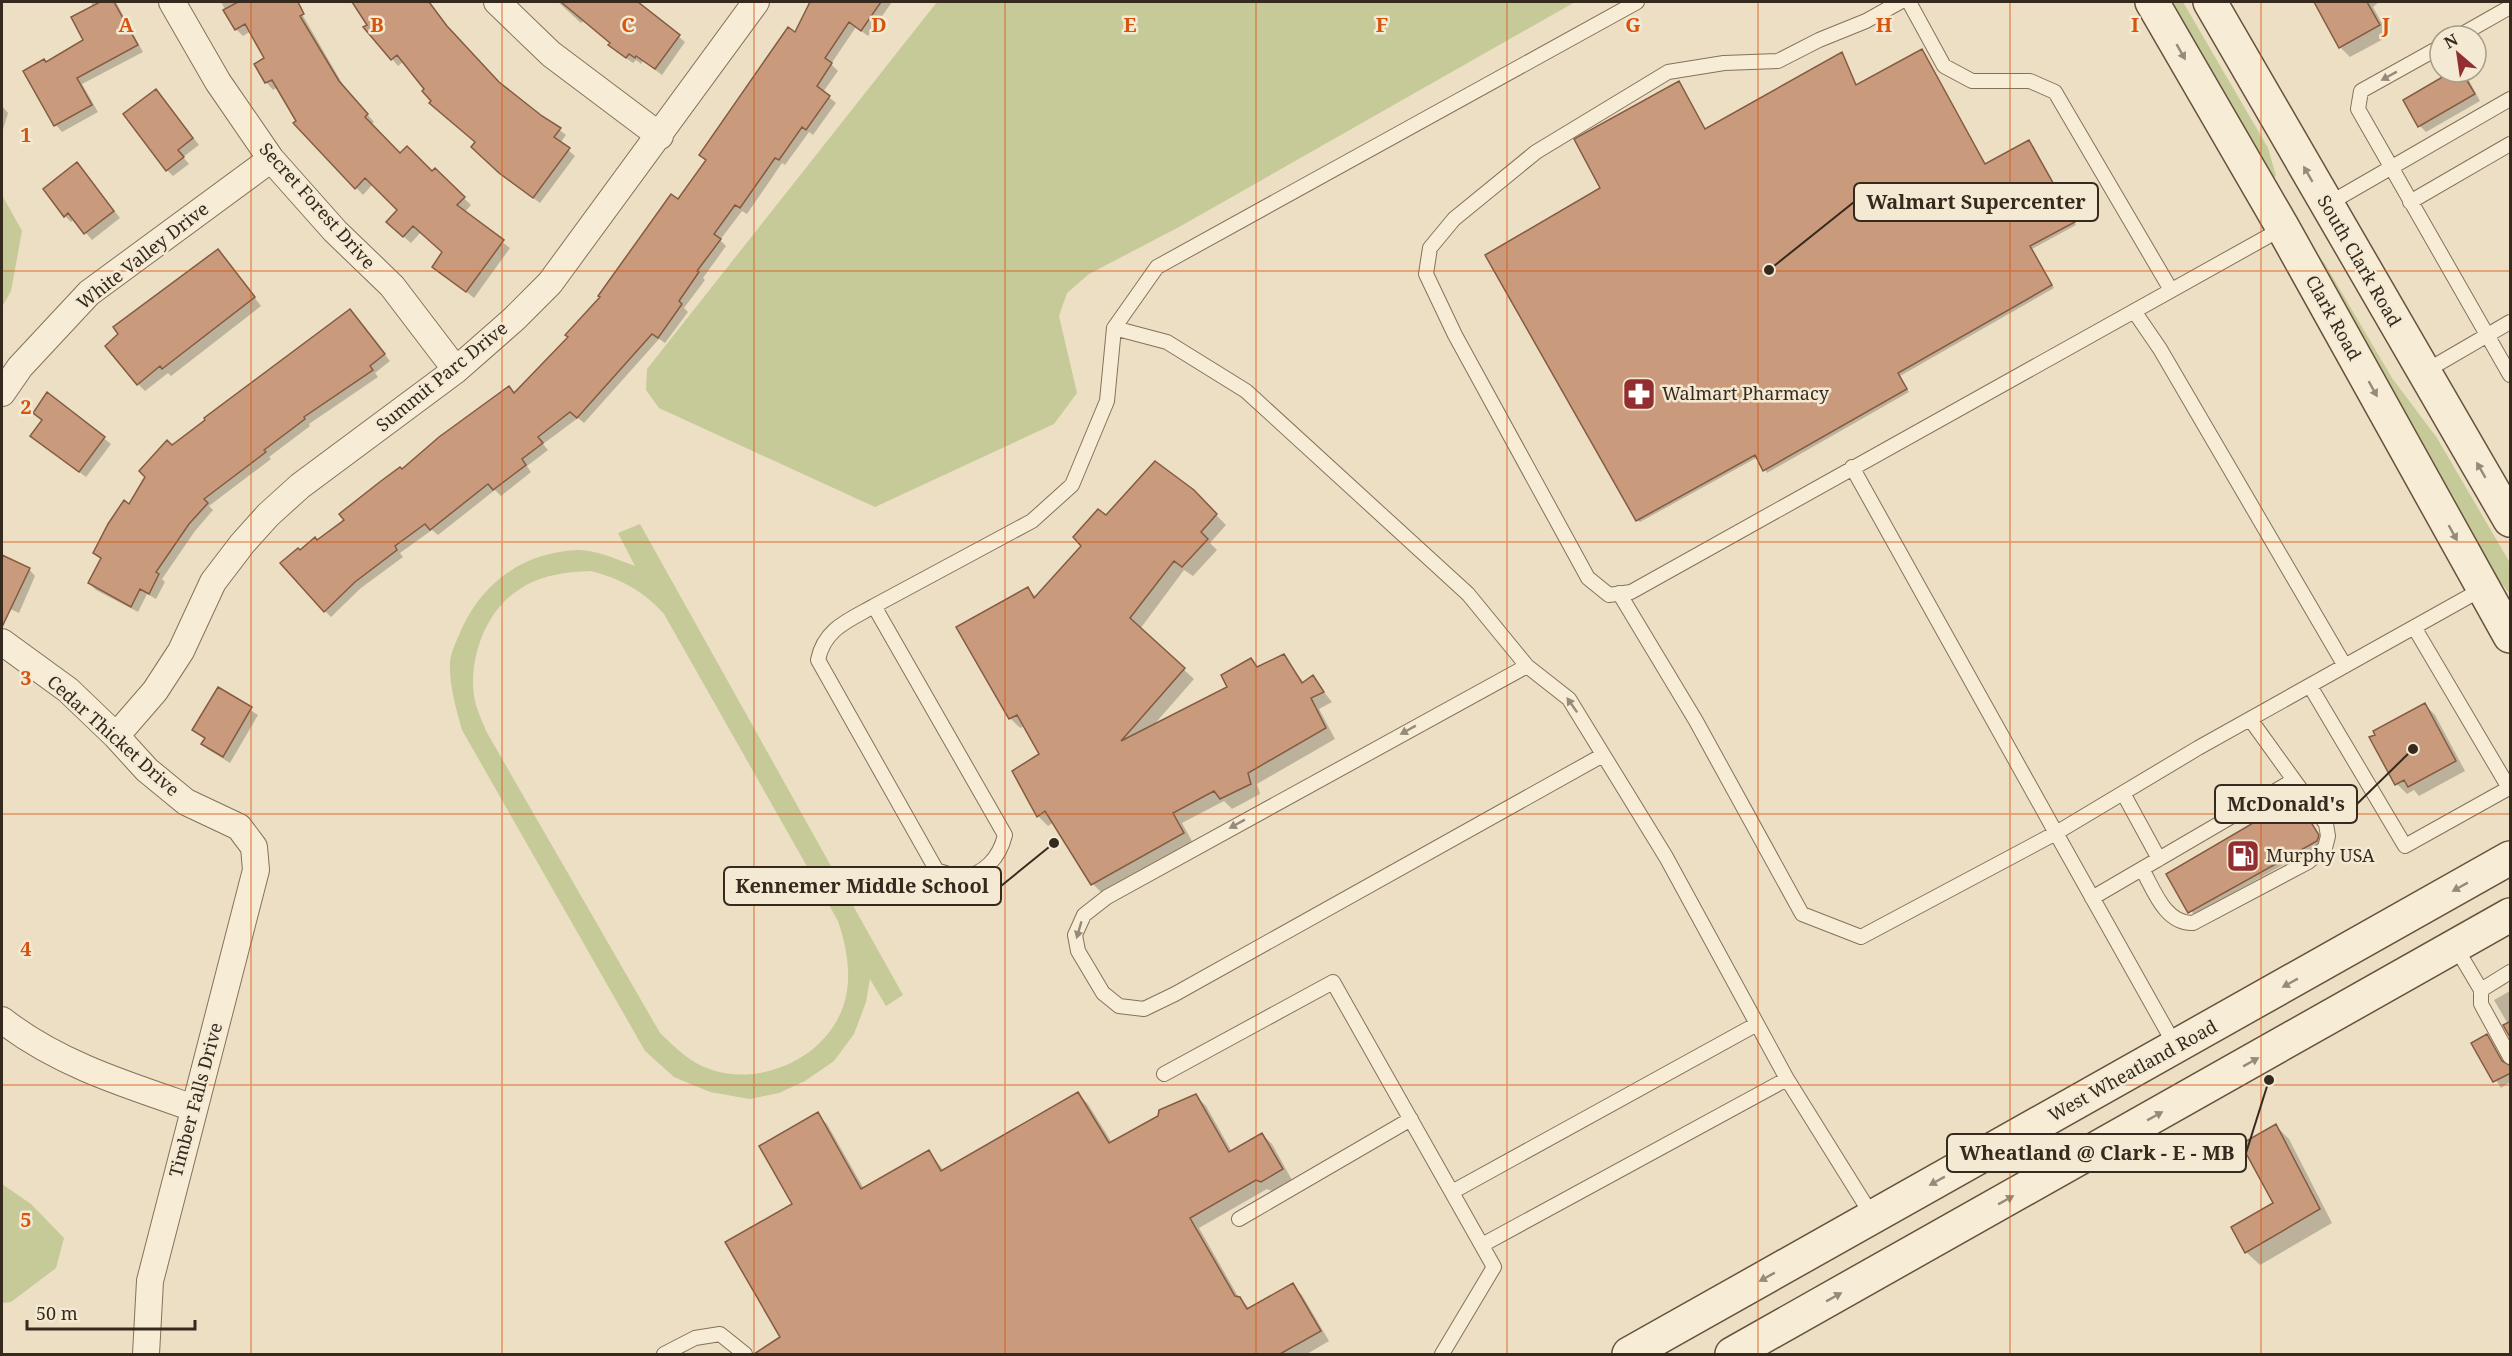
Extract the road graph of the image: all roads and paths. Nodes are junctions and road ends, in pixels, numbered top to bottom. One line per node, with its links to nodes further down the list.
1 (172, 2): 15 (street, Secret Forest Drive)
2 (497, 2): 13 (street)
3 (756, 2): 13 (street, Summit Parc Drive)
4 (1637, 2): 23 (lane)
5 (1900, 2): 32 (lane)
6 (1909, 2): 20 (lane)
7 (2152, 2): 19 (main road, Clark Road, one-way to 19)
8 (2210, 2): 18 (main road, South Clark Road, one-way to 8)
9 (2511, 7): 10 (lane)
10 (2481, 24)
11 (2428, 54): 16 (lane, one-way to 16)
12 (2511, 99): 16 (lane)
13 (660, 136): 26 (street, Summit Parc Drive)
14 (2511, 144): 17 (lane)
15 (271, 159): 26 (street, Secret Forest Drive); 28 (street, White Valley Drive)
16 (2391, 168): 17 (lane); 18 (lane)
17 (2410, 202): 24 (lane)
18 (2326, 205): 19 (main road); 27 (main road, South Clark Road)
19 (2283, 228): 20 (lane); 31 (main road, Clark Road, one-way to 31)
20 (2171, 290): 21 (lane)
21 (2134, 311): 29 (lane); 38 (lane)
22 (2511, 322): 24 (lane)
23 (1113, 328): 33 (lane); 37 (lane)
24 (2486, 336): 25 (lane); 27 (lane)
25 (2508, 366)
26 (456, 370): 41 (street, Summit Parc Drive)
27 (2424, 372): 30 (main road, South Clark Road, one-way to 27)
28 (2, 393)
29 (1852, 467): 32 (lane); 45 (lane)
30 (2511, 520)
31 (2484, 588): 34 (lane); 35 (main road, Clark Road)
32 (1619, 594): 45 (lane)
33 (874, 606): 33 (lane)
34 (2414, 627): 38 (lane); 39 (lane)
35 (2511, 636)
36 (2, 642): 41 (street, Cedar Thicket Drive)
37 (1527, 666): 42 (lane, one-way to 37); 42 (lane, one-way to 42)
38 (2345, 666): 39 (lane)
39 (2310, 686): 40 (lane)
40 (2250, 719): 43 (lane); 44 (lane)
41 (116, 735): 46 (street, Cedar Thicket Drive)
42 (1604, 754): 56 (lane)
43 (2294, 780): 48 (lane); 49 (lane)
44 (2123, 793): 45 (lane); 48 (lane)
45 (2056, 833): 50 (lane)
46 (255, 847): 62 (street, Timber Falls Drive)
47 (2511, 858): 57 (main road, West Wheatland Road, one-way to 57)
48 (2159, 859): 49 (lane)
49 (2142, 869): 50 (lane)
50 (2092, 898): 57 (lane)
51 (2511, 915): 52 (main road)
52 (2455, 946): 54 (lane); 61 (main road, one-way to 52)
53 (2511, 972): 54 (lane)
54 (2481, 990): 58 (lane)
55 (2, 1020): 62 (street)
56 (1757, 1024): 60 (lane); 64 (lane)
57 (2176, 1047): 61 (main road); 65 (main road, West Wheatland Road, one-way to 65)
58 (2511, 1057)
59 (1164, 1074): 63 (lane)
60 (1787, 1079): 65 (lane); 67 (lane)
61 (2200, 1091): 68 (main road, one-way to 61)
62 (194, 1108): 69 (street, Timber Falls Drive)
63 (1411, 1119): 64 (lane); 66 (lane)
64 (1452, 1192): 67 (lane)
65 (1873, 1217): 68 (main road); 73 (main road, West Wheatland Road, one-way to 73)
66 (1239, 1220)
67 (1482, 1245): 72 (lane)
68 (1900, 1260): 74 (main road, one-way to 68)
69 (146, 1354)
70 (664, 1354): 71 (lane)
71 (745, 1354)
72 (1442, 1354)
73 (1629, 1354)
74 (1732, 1354)

